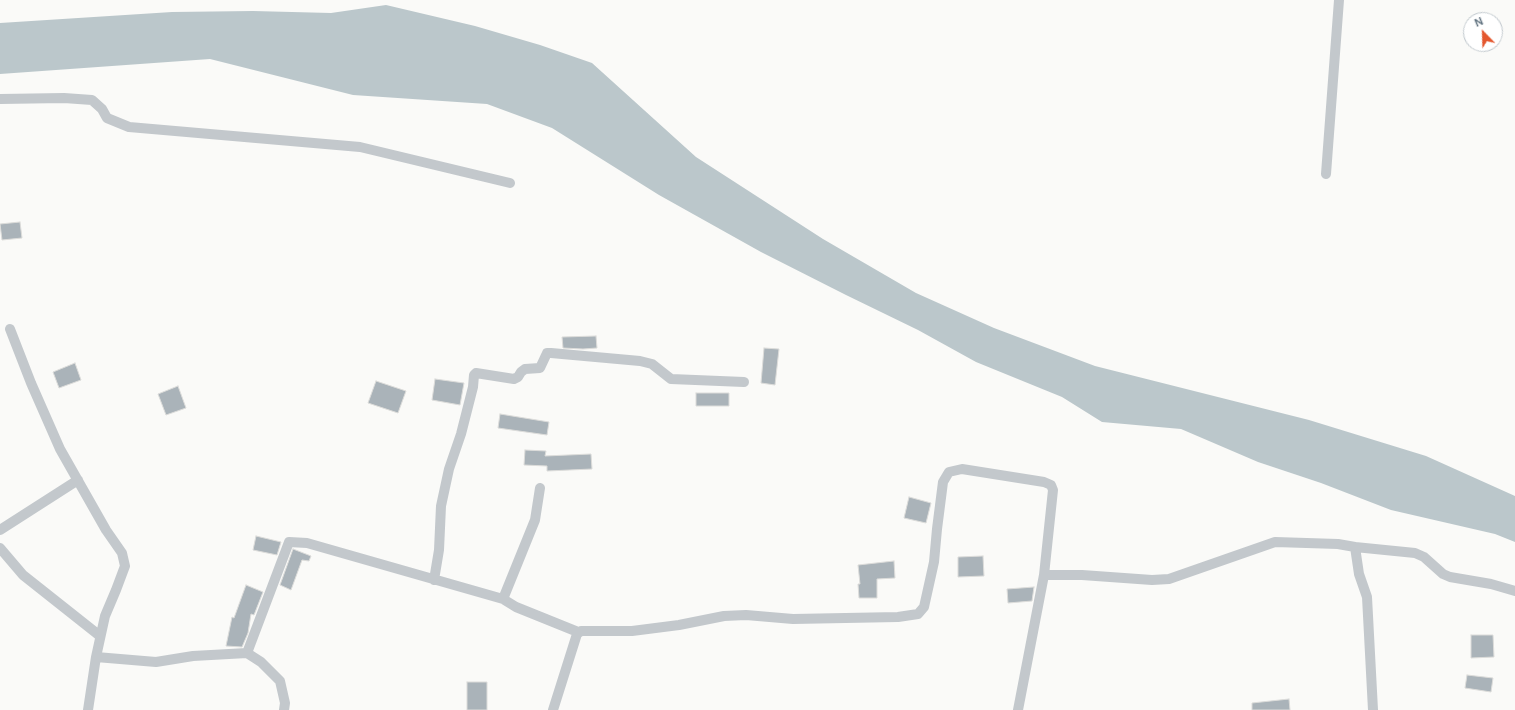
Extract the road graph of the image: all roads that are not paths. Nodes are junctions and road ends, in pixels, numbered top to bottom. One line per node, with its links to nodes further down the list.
1 (1340, 0): 3 (street)
2 (0, 99): 4 (street)
3 (1326, 174)
4 (510, 183)
5 (10, 329): 7 (street)
6 (744, 382): 13 (street)
7 (78, 480): 9 (street); 17 (street)
8 (540, 488): 15 (street)
9 (0, 530)
10 (1355, 547): 12 (street); 14 (street); 24 (street)
11 (0, 548): 17 (street)
12 (1044, 575): 16 (street); 23 (street)
13 (434, 580): 15 (street); 18 (street)
14 (1515, 591)
15 (503, 599): 16 (street)
16 (578, 632): 22 (street)
17 (100, 636): 19 (street)
18 (246, 653): 19 (street); 21 (street)
19 (96, 657): 20 (street)
20 (88, 710)
21 (284, 710)
22 (553, 710)
23 (1018, 710)
24 (1373, 710)

